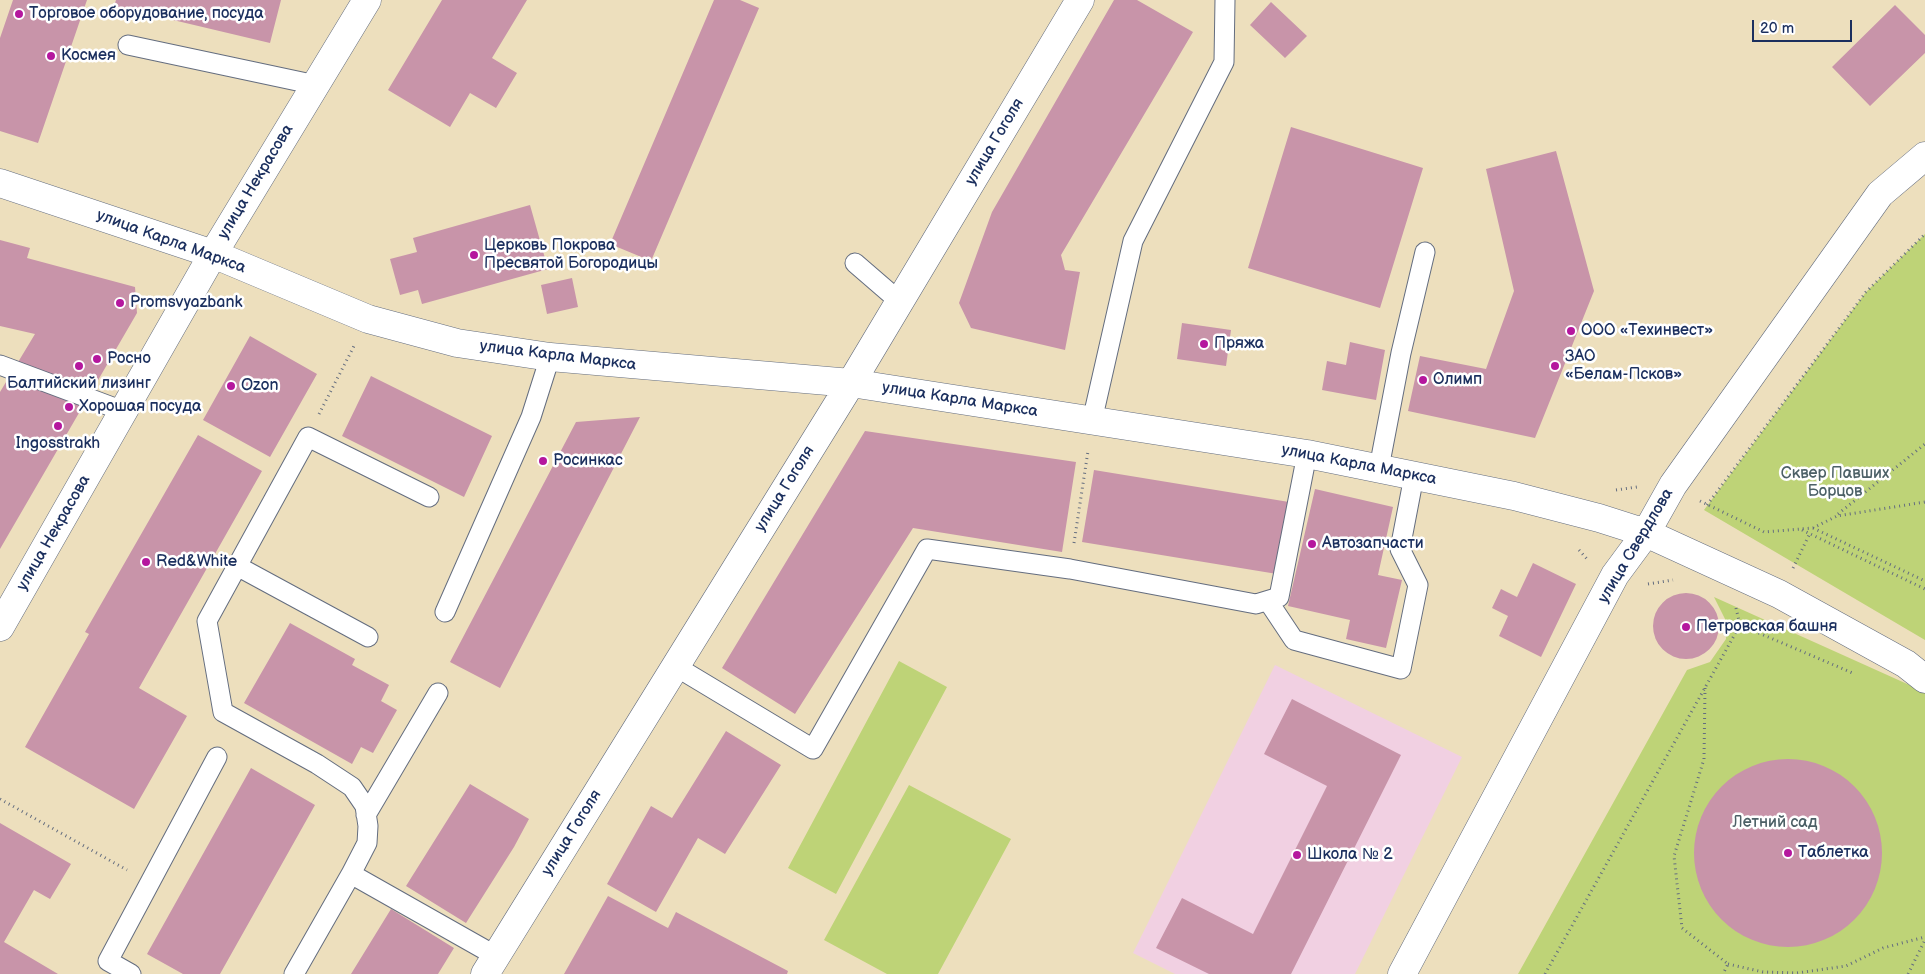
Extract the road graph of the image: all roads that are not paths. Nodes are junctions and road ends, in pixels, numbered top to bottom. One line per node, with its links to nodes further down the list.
1 (367, 0): 5 (street, улица Некрасова)
2 (1080, 0): 11 (street, улица Гоголя)
3 (1225, 0): 16 (lane)
4 (128, 45): 5 (lane)
5 (316, 84): 9 (street, улица Некрасова)
6 (1925, 156): 21 (street, улица Свердлова)
7 (0, 183): 9 (street, улица Карла Маркса)
8 (1426, 252): 18 (lane)
9 (213, 254): 12 (street, улица Карла Маркса); 15 (street, улица Некрасова)
10 (855, 263): 11 (lane)
11 (900, 302): 14 (street, улица Гоголя)
12 (550, 358): 14 (street, улица Карла Маркса); 24 (lane)
13 (0, 366): 15 (lane)
14 (851, 383): 16 (street, улица Карла Маркса); 27 (street, улица Гоголя)
15 (123, 411): 25 (street, улица Некрасова)
16 (1092, 421): 17 (street, улица Карла Маркса)
17 (1307, 454): 18 (street, улица Карла Маркса); 23 (lane)
18 (1379, 468): 19 (street, улица Карла Маркса)
19 (1414, 476): 21 (street, улица Карла Маркса); 23 (lane)
20 (429, 497): 22 (lane)
21 (1646, 533): 28 (street, улица Карла Маркса); 34 (street, улица Свердлова)
22 (237, 566): 26 (lane); 31 (lane)
23 (1268, 601): 27 (lane)
24 (445, 612)
25 (0, 627)
26 (368, 637)
27 (675, 666): 33 (street, улица Гоголя)
28 (1919, 671)
29 (438, 693): 31 (lane)
30 (216, 757): 35 (lane)
31 (366, 814): 32 (lane)
32 (351, 874): 33 (lane); 36 (lane)
33 (490, 965)
34 (1407, 965)
35 (131, 974)
36 (294, 974)

